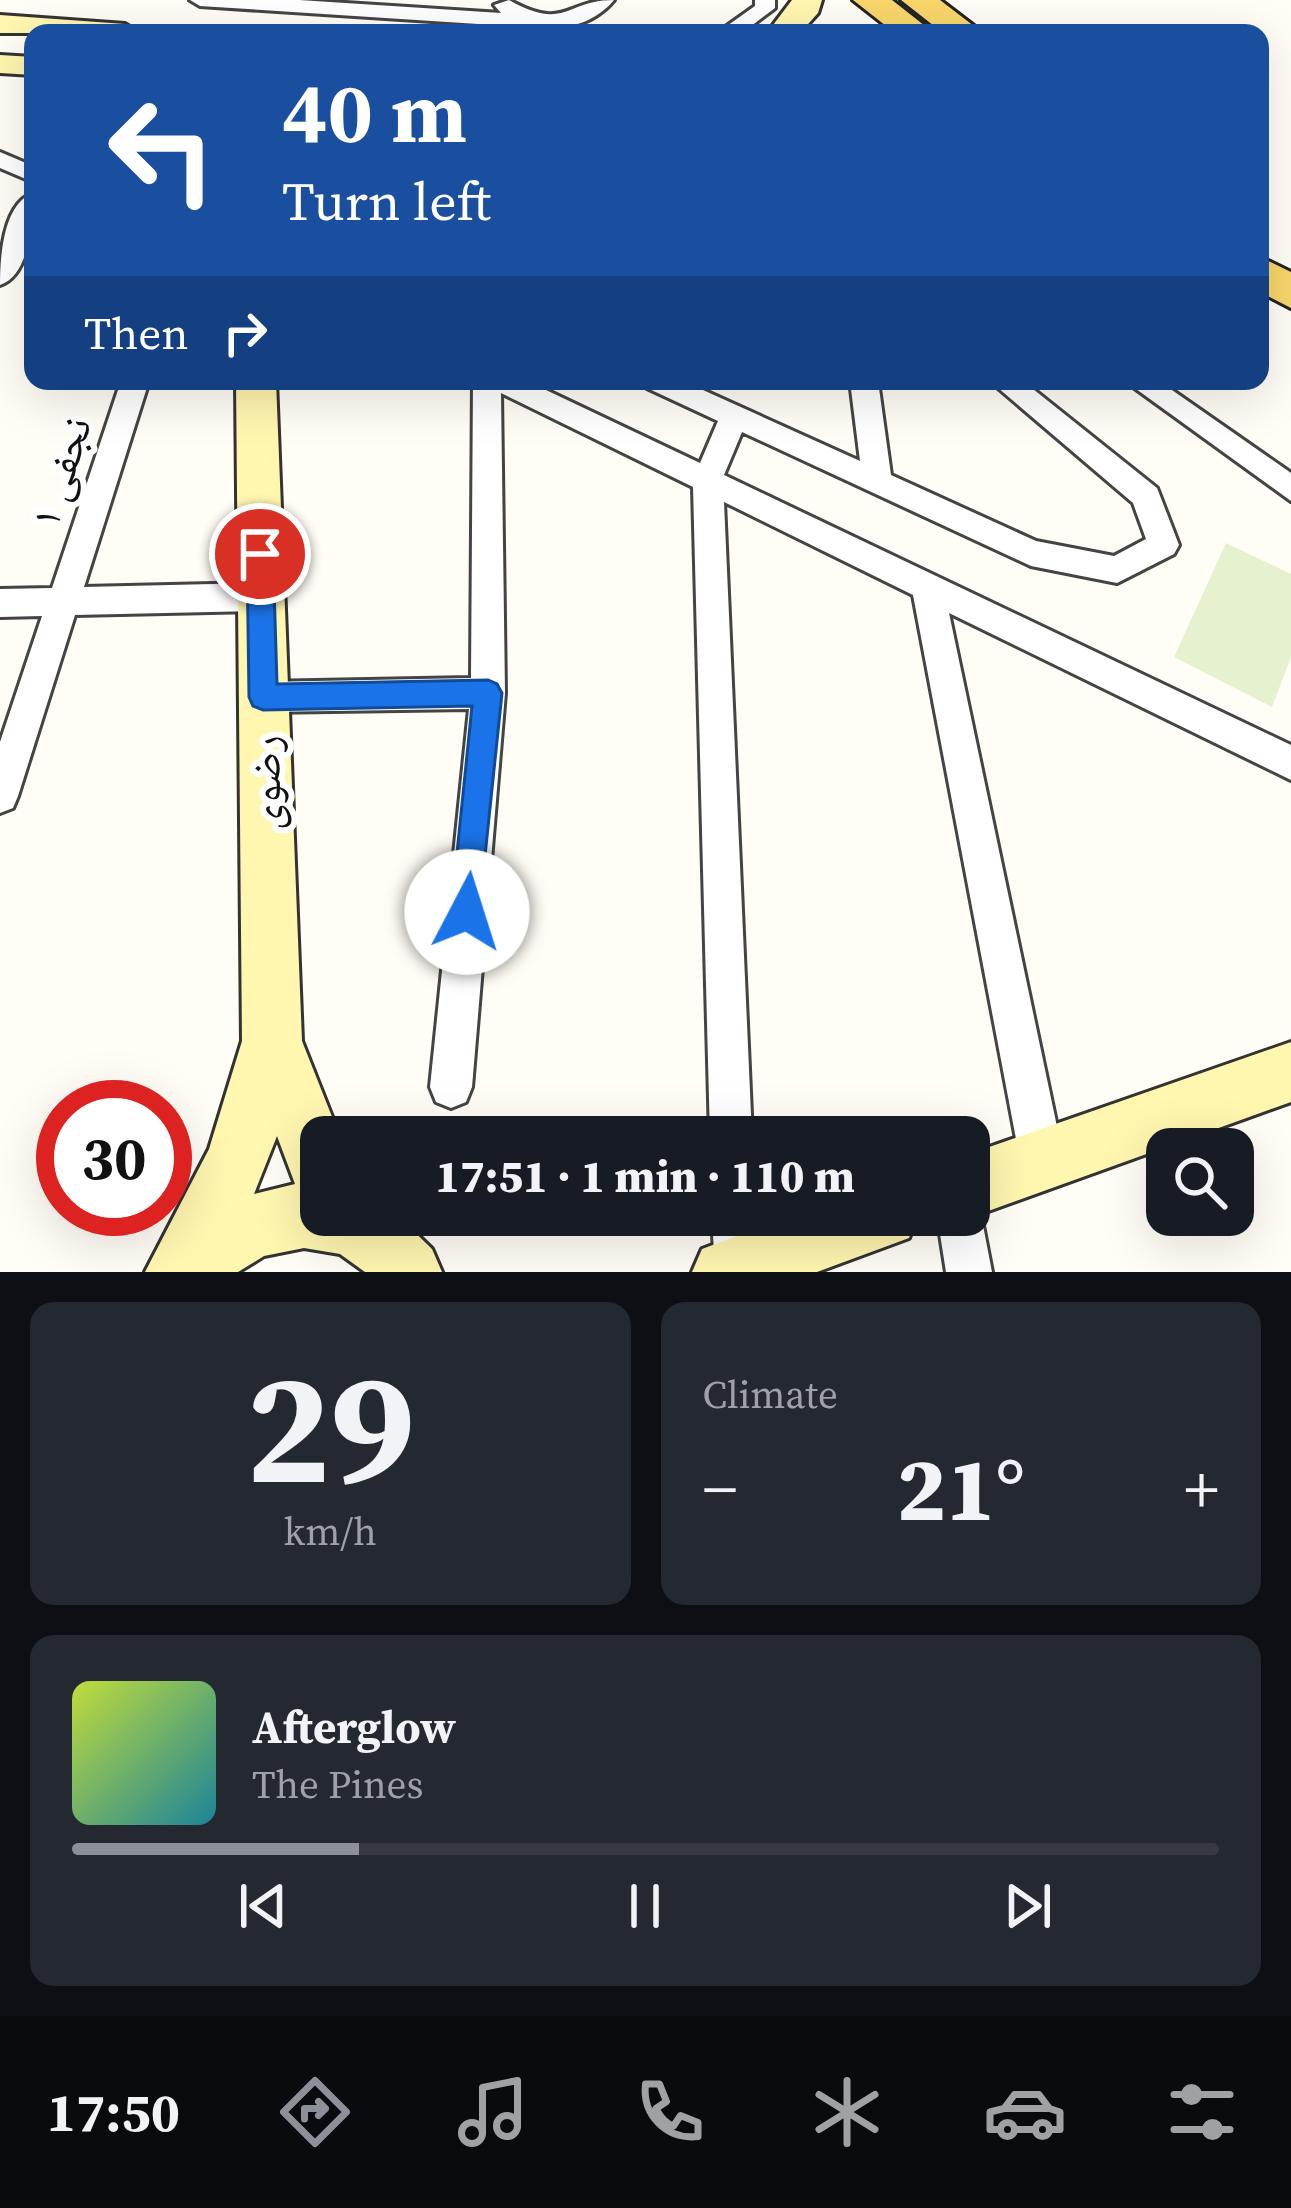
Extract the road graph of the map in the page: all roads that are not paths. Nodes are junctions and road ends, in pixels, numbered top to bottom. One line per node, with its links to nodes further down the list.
1 (200, 0): 8 (street)
2 (498, 0): 9 (street)
3 (604, 0): 7 (street)
4 (765, 0): 12 (street)
5 (870, 0): 13 (main road)
6 (918, 0): 14 (main road)
7 (571, 21): 10 (street); 11 (street)
8 (484, 24)
9 (518, 24)
10 (546, 24)
11 (579, 24)
12 (741, 24)
13 (904, 24)
14 (953, 24)
15 (24, 221): 16 (street)
16 (0, 275)
17 (132, 390): 31 (street, نجفی ۱)
18 (256, 390): 30 (street, رضوی)
19 (487, 390): 33 (street)
20 (521, 390): 26 (street)
21 (676, 390): 25 (street)
22 (865, 390): 27 (street)
23 (1015, 390): 27 (street)
24 (1152, 390): 28 (street)
25 (734, 417): 26 (street); 27 (street)
26 (708, 478): 29 (street); 41 (street)
27 (877, 482)
28 (1291, 490)
29 (928, 586): 35 (street); 42 (street)
30 (261, 597): 31 (street); 34 (street, رضوی)
31 (62, 602): 32 (street); 36 (street, نجفی ۱)
32 (0, 603)
33 (488, 693): 34 (street); 39 (street)
34 (263, 697): 37 (street, رضوی)
35 (1291, 763)
36 (0, 796)
37 (272, 1041): 40 (street); 48 (street)
38 (1291, 1072): 42 (street)
39 (451, 1087)
40 (300, 1116)
41 (730, 1116)
42 (1042, 1160): 43 (street)
43 (990, 1179)
44 (799, 1236): 47 (street)
45 (963, 1236): 50 (street)
46 (378, 1240): 49 (street)
47 (732, 1252)
48 (178, 1272)
49 (188, 1272)
50 (970, 1272)

